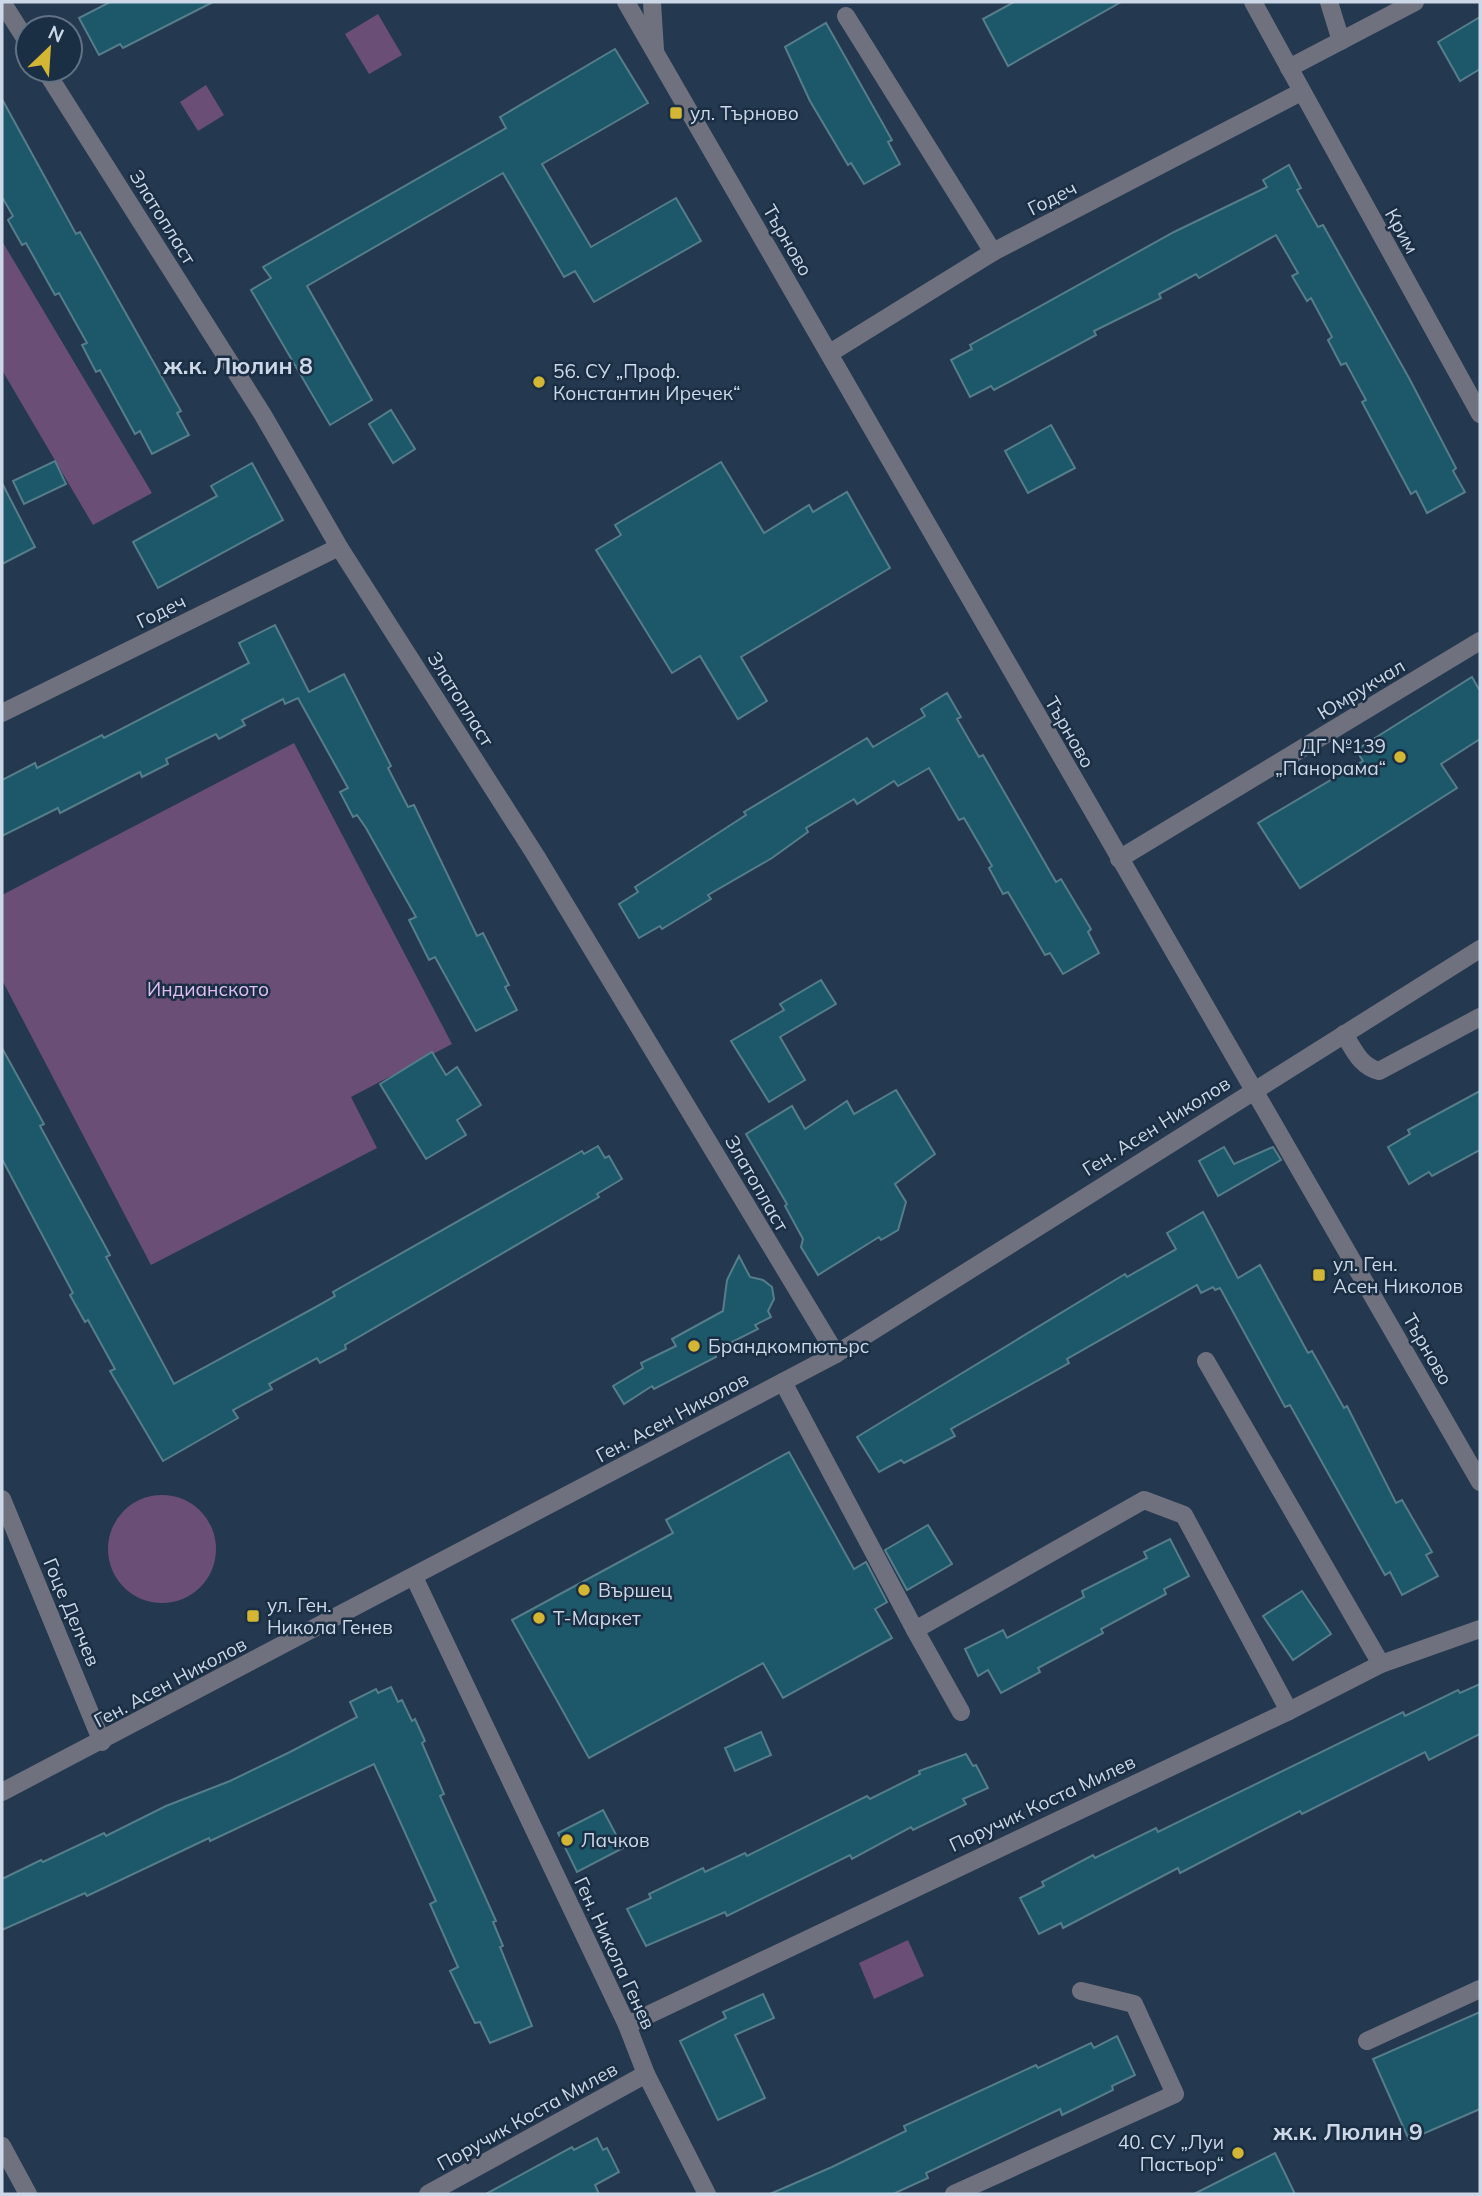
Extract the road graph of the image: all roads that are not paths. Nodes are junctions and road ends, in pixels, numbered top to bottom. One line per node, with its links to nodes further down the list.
1 (2, 2): 8 (street)
2 (625, 2): 10 (street, Търново)
3 (652, 2): 10 (street)
4 (1253, 2): 11 (street, Крим)
5 (1329, 2): 9 (street)
6 (1415, 2): 9 (street)
7 (846, 16): 14 (street)
8 (14, 21)
9 (1340, 41): 11 (street)
10 (656, 53): 15 (street, Търново)
11 (1289, 68): 13 (street, Крим)
12 (54, 84): 17 (street, Златопласт)
13 (1301, 92): 14 (street, Годеч); 16 (street, Крим)
14 (993, 252): 15 (street, Годеч)
15 (830, 354): 20 (street, Търново)
16 (1480, 414)
17 (340, 547): 19 (street, Годеч); 25 (street, Златопласт)
18 (1480, 641): 20 (street, Юмрукчал)
19 (2, 713)
20 (1119, 859): 24 (street, Търново)
21 (1480, 949): 23 (street, Ген. Асен Николов)
22 (1480, 1017): 23 (street)
23 (1344, 1034): 24 (street, Ген. Асен Николов)
24 (1253, 1090): 25 (street, Ген. Асен Николов); 28 (street, Търново)
25 (836, 1354): 27 (street, Ген. Асен Николов)
26 (1206, 1361): 33 (street)
27 (783, 1382): 30 (street, Ген. Асен Николов); 32 (street)
28 (1480, 1482)
29 (2, 1499): 36 (street, Гоце Делчев)
30 (414, 1577): 36 (street, Ген. Асен Николов); 40 (street, Ген. Никола Генев)
31 (1480, 1629): 33 (street, Поручик Коста Милев)
32 (915, 1630): 34 (street); 35 (street)
33 (1381, 1664): 34 (street, Поручик Коста Милев)
34 (1289, 1711): 40 (street, Поручик Коста Милев)
35 (961, 1712)
36 (103, 1742): 37 (street, Ген. Асен Николов)
37 (2, 1792)
38 (1480, 1989): 41 (street)
39 (1081, 1991): 47 (street)
40 (627, 2025): 42 (street, Ген. Никола Генев)
41 (1367, 2041)
42 (646, 2074): 45 (street, Поручик Коста Милев); 46 (street, Ген. Никола Генев)
43 (2, 2147): 44 (street)
44 (28, 2194)
45 (428, 2194)
46 (707, 2194)
47 (954, 2194)

